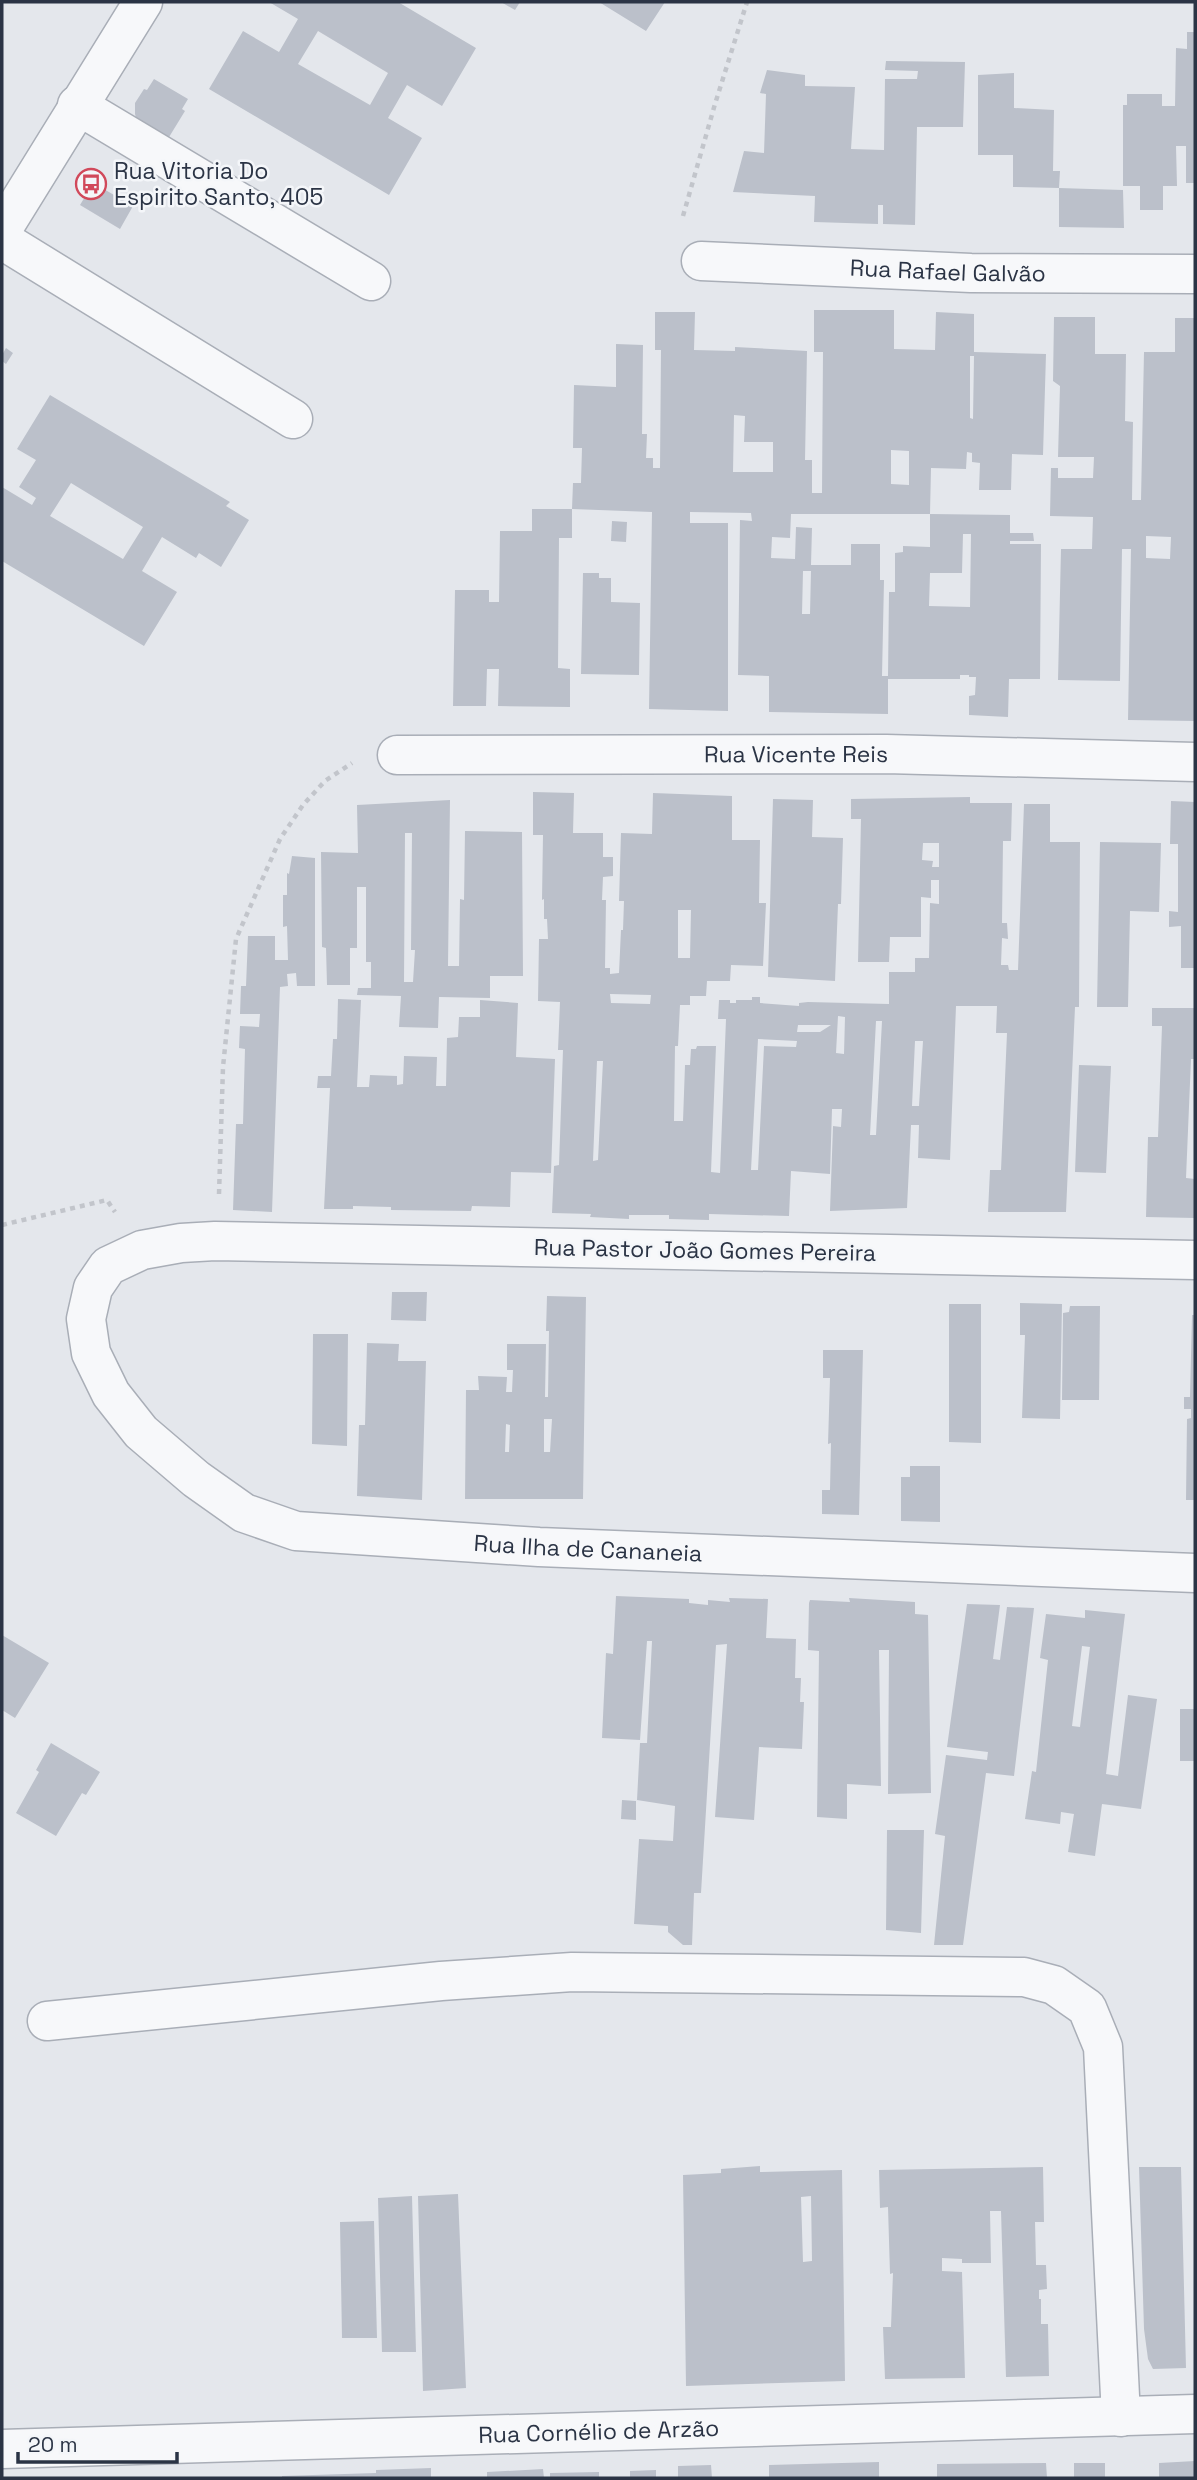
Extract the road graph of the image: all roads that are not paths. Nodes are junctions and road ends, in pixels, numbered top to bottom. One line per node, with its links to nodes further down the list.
1 (143, 2): 2 (street)
2 (77, 105): 3 (street); 7 (street)
3 (2, 230)
4 (2, 240): 8 (street)
5 (701, 261): 6 (street, Rua Rafael Galvão)
6 (1195, 274)
7 (370, 281)
8 (293, 419)
9 (397, 755): 10 (street, Rua Vicente Reis)
10 (1195, 762)
11 (1195, 1260): 12 (street, Rua Pastor João Gomes Pereira)
12 (86, 1319): 13 (street, Rua Ilha de Cananeia)
13 (1195, 1573)
14 (47, 2021): 16 (street)
15 (1195, 2414): 16 (street, Rua Cornélio de Arzão)
16 (1121, 2417): 17 (street, Rua Cornélio de Arzão)
17 (2, 2449)

